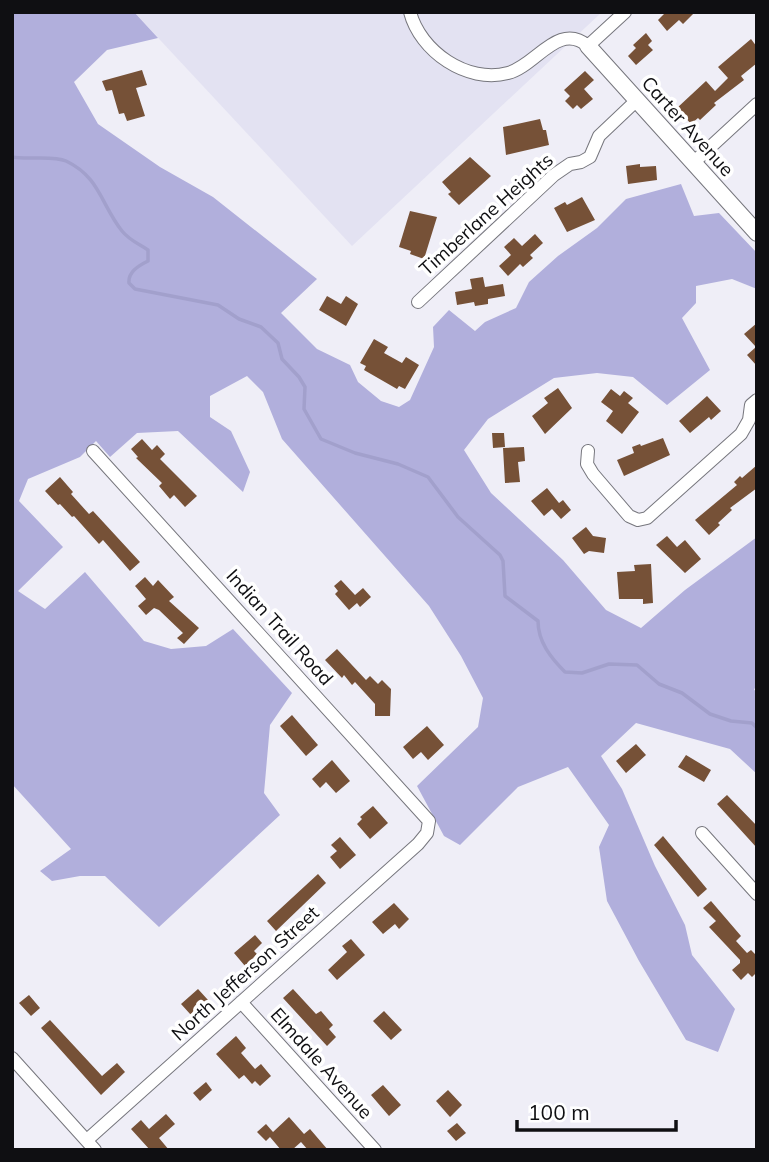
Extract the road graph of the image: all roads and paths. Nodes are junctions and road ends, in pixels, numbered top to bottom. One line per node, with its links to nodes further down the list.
1 (410, 12): 3 (street)
2 (625, 12): 3 (street)
3 (588, 46): 4 (street, Carter Avenue)
4 (637, 100): 6 (street, Carter Avenue); 8 (street, Timberlane Heights)
5 (757, 104): 6 (street)
6 (693, 163): 7 (street, Carter Avenue)
7 (757, 233)
8 (418, 302)
9 (757, 400): 11 (street)
10 (93, 451): 12 (street, Indian Trail Road)
11 (588, 451)
12 (427, 833): 15 (street, North Jefferson Street)
13 (702, 833): 14 (street)
14 (757, 894)
15 (241, 1002): 17 (street, North Jefferson Street); 18 (street, Elmdale Avenue)
16 (12, 1058): 17 (street)
17 (91, 1145)
18 (375, 1150)

